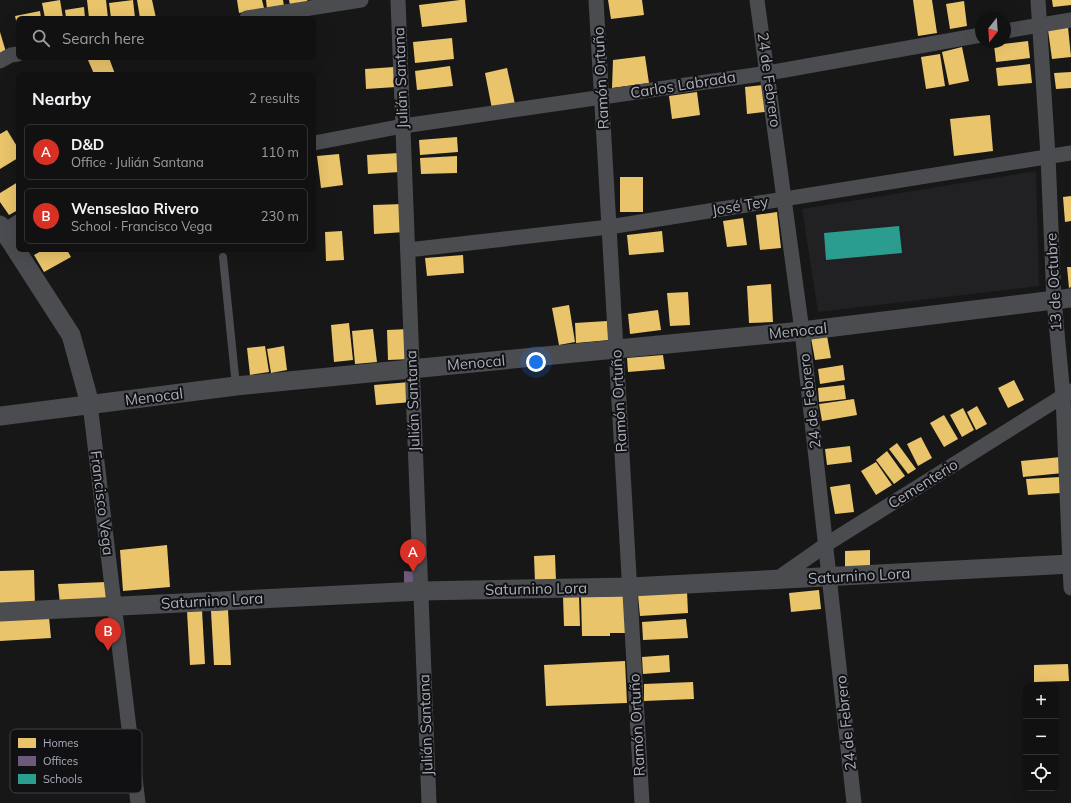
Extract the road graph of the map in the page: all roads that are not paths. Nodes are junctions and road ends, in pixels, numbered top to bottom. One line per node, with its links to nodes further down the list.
1 (361, 0): 6 (street)
2 (398, 0): 15 (street, Julián Santana)
3 (596, 0): 14 (street, Ramón Ortuño)
4 (757, 0): 13 (street, 24 de Febrero)
5 (1038, 0): 8 (street, 13 de Octubre)
6 (260, 16)
7 (1071, 20): 8 (street)
8 (1040, 25): 9 (street); 18 (street, 13 de Octubre)
9 (1011, 30)
10 (975, 36): 13 (street, Carlos Labrada)
11 (16, 54): 12 (street)
12 (0, 61)
13 (768, 72): 14 (street, Carlos Labrada); 19 (street, 24 de Febrero)
14 (602, 98): 15 (street, Carlos Labrada); 21 (street, Ramón Ortuño)
15 (403, 126): 16 (street, Carlos Labrada); 23 (street, Julián Santana)
16 (316, 143)
17 (1071, 152): 18 (street, José Tey)
18 (1048, 156): 19 (street, José Tey); 26 (street, 13 de Octubre)
19 (785, 199): 21 (street, José Tey); 27 (street, 24 de Febrero)
20 (7, 226): 22 (street, Francisco Vega)
21 (609, 228): 23 (street, José Tey); 28 (street, Ramón Ortuño)
22 (16, 241)
23 (408, 250): 29 (street, Julián Santana)
24 (22, 252): 32 (street, Francisco Vega)
25 (223, 257): 30 (lane)
26 (1062, 299): 27 (street, Menocal); 31 (street, 13 de Octubre)
27 (802, 331): 28 (street, Menocal); 34 (street, 24 de Febrero)
28 (616, 350): 29 (street, Menocal); 38 (street, Ramón Ortuño)
29 (412, 369): 30 (street, Menocal); 40 (street, Julián Santana)
30 (236, 386): 32 (street, Menocal)
31 (1067, 394): 34 (street, Cementerio); 35 (street, 13 de Octubre)
32 (90, 404): 33 (street, Menocal); 41 (street, Francisco Vega)
33 (0, 416)
34 (827, 544): 36 (street, 24 de Febrero); 37 (street, Cementerio)
35 (1070, 564): 36 (street, Saturnino Lora); 39 (street, 13 de Octubre)
36 (830, 578): 37 (street, Saturnino Lora); 48 (street, 24 de Febrero)
37 (777, 579): 38 (street, Saturnino Lora)
38 (630, 587): 40 (street, Saturnino Lora); 47 (street, Ramón Ortuño)
39 (1071, 588)
40 (421, 592): 41 (street, Saturnino Lora); 46 (street, Julián Santana)
41 (115, 606): 42 (street, Saturnino Lora); 43 (street, Francisco Vega)
42 (0, 612)
43 (129, 729)
44 (137, 793): 45 (street, Francisco Vega)
45 (138, 803)
46 (429, 803)
47 (642, 803)
48 (854, 803)

